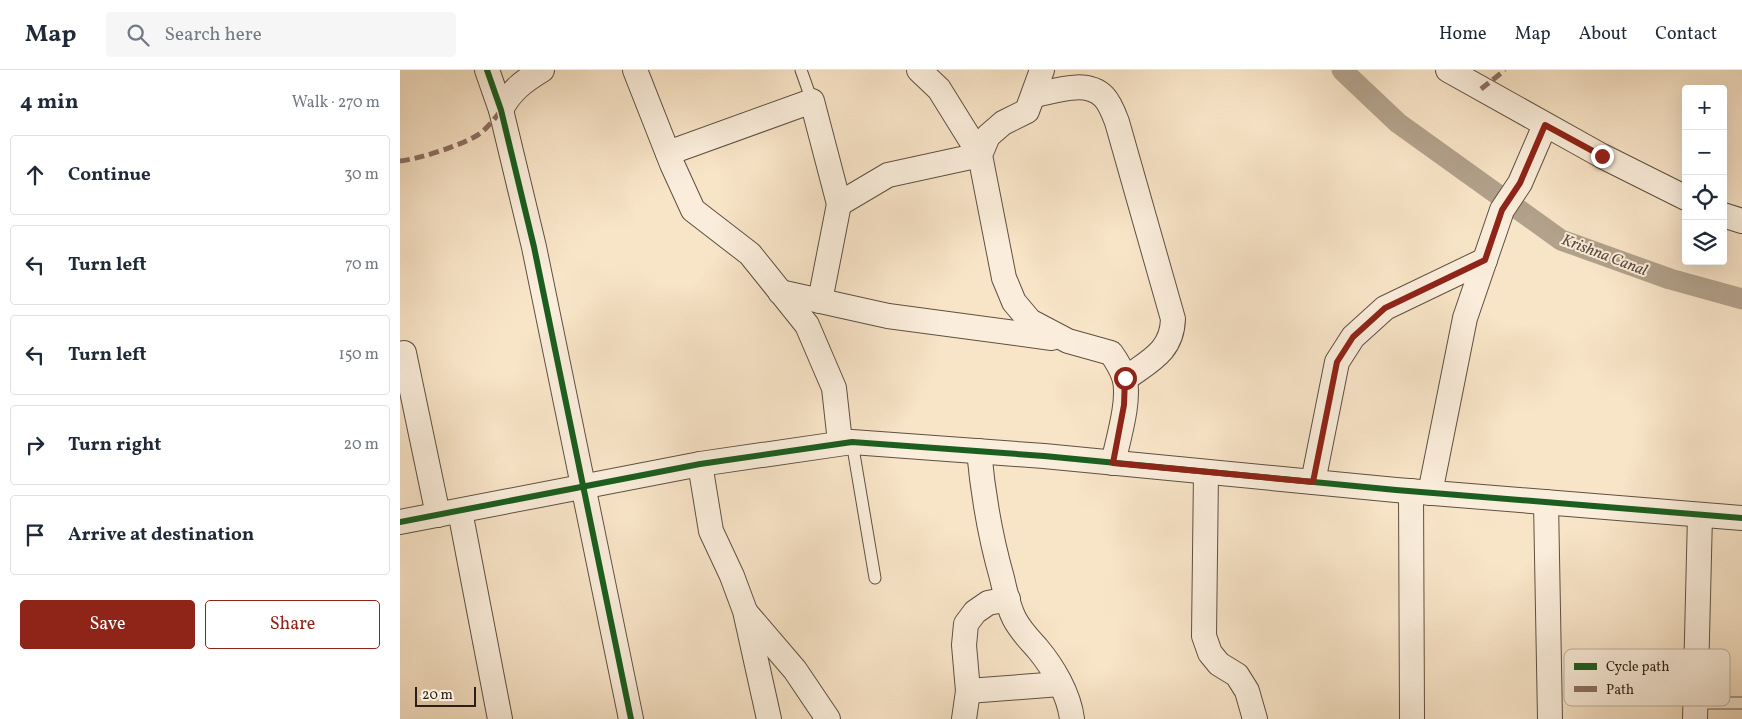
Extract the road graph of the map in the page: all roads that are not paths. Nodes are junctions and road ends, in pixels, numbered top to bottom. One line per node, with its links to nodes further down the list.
1 (487, 70): 10 (street)
2 (542, 70): 10 (street)
3 (635, 70): 12 (street)
4 (801, 70): 9 (lane)
5 (919, 70): 13 (street)
6 (1042, 70): 8 (street)
7 (1448, 70): 11 (street)
8 (1035, 95): 13 (street); 23 (street)
9 (812, 101): 12 (street); 15 (street)
10 (501, 110): 30 (street)
11 (1545, 125): 14 (street); 18 (street)
12 (668, 153): 19 (street)
13 (980, 156): 15 (street); 21 (street)
14 (1682, 196)
15 (839, 204): 20 (street)
16 (1727, 216): 17 (street)
17 (1742, 221)
18 (1485, 260): 29 (street); 31 (street)
19 (780, 292): 20 (street); 24 (street)
20 (820, 301): 21 (street)
21 (1068, 340): 23 (street)
22 (404, 353): 33 (street)
23 (1125, 378): 26 (street)
24 (846, 442): 25 (street); 27 (street); 37 (lane)
25 (979, 451): 26 (street); 38 (street)
26 (1113, 463): 28 (street)
27 (700, 464): 30 (street); 39 (street)
28 (1206, 472): 29 (street); 51 (street)
29 (1313, 482): 31 (street)
30 (584, 487): 33 (street); 46 (street)
31 (1421, 492): 32 (street); 52 (street)
32 (1546, 502): 34 (street); 53 (street)
33 (449, 513): 36 (street); 45 (street)
34 (1700, 515): 35 (street); 40 (street)
35 (1742, 518)
36 (400, 522)
37 (875, 578)
38 (1008, 599): 41 (street); 42 (street)
39 (745, 611): 47 (street); 48 (street)
40 (1697, 649)
41 (1060, 684): 42 (street); 50 (street)
42 (968, 691): 49 (street)
43 (1724, 706): 44 (lane)
44 (1695, 711)
45 (500, 719)
46 (631, 719)
47 (768, 719)
48 (828, 719)
49 (964, 719)
50 (1072, 719)
51 (1255, 719)
52 (1412, 719)
53 (1550, 719)

